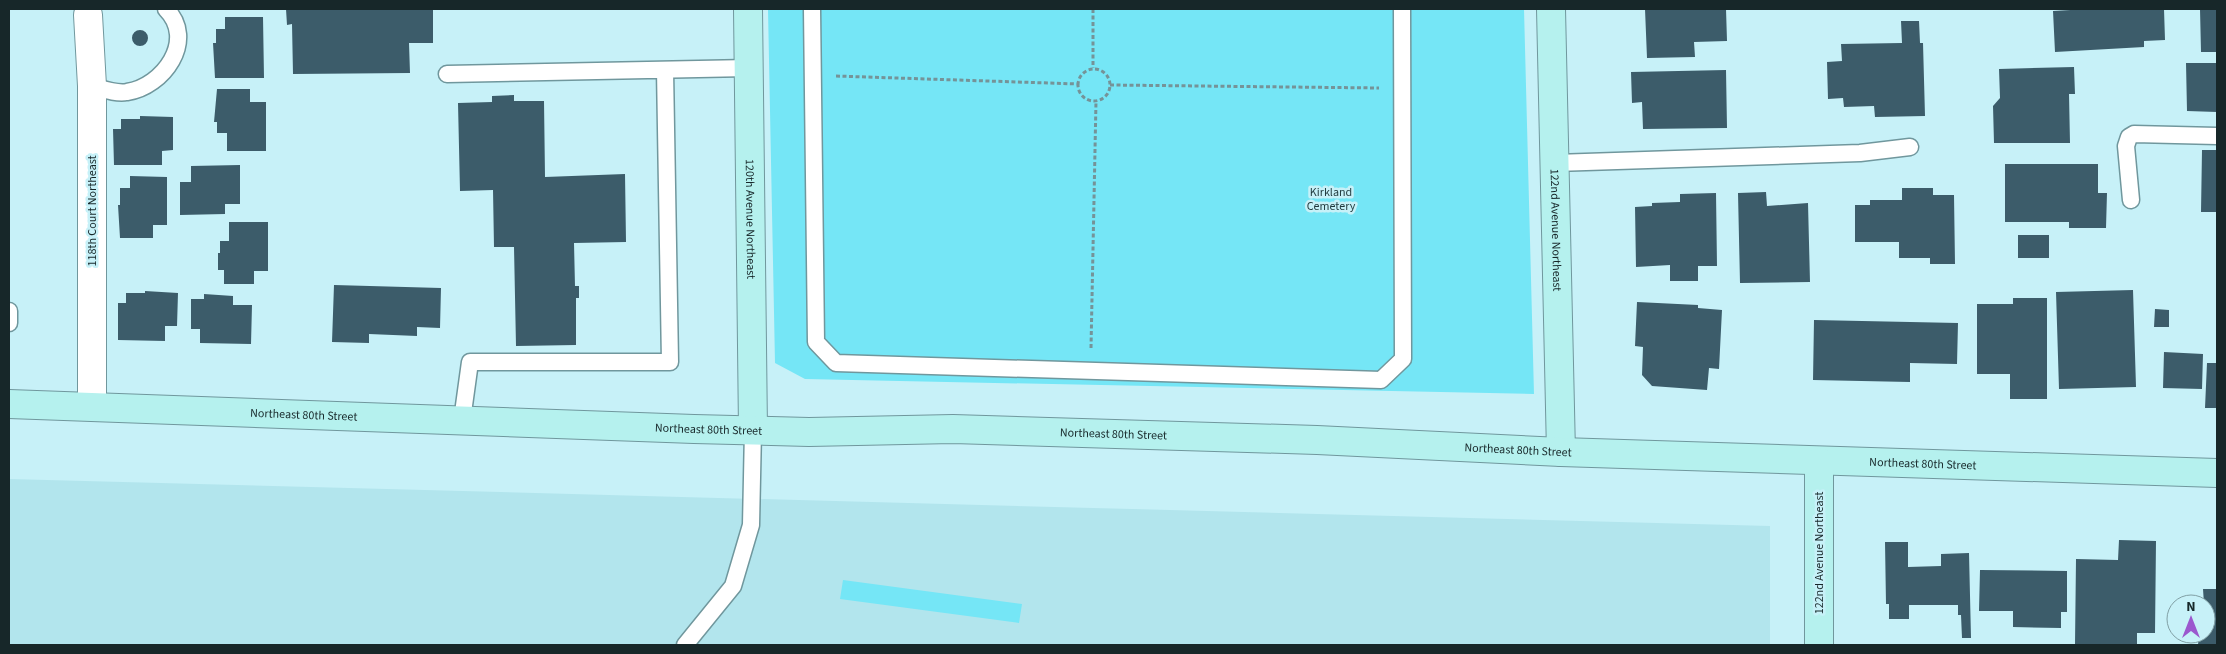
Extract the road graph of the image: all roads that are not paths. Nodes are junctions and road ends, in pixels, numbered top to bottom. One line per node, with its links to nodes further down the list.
1 (166, 9): 10 (lane)
2 (748, 9): 7 (street, 120th Avenue Northeast)
3 (812, 9): 4 (lane)
4 (1402, 9)
5 (1551, 9): 13 (street, 122nd Avenue Northeast)
6 (89, 12): 10 (street, 118th Court Northeast)
7 (749, 68): 8 (lane); 20 (street, 120th Avenue Northeast)
8 (665, 70): 9 (lane); 19 (lane)
9 (447, 74)
10 (92, 86): 18 (street, 118th Court Northeast)
11 (2217, 136): 14 (lane)
12 (1910, 147): 13 (lane)
13 (1554, 163): 21 (street, 122nd Avenue Northeast)
14 (2131, 200)
15 (9, 311): 16 (lane)
16 (9, 323)
17 (9, 404): 18 (street, Northeast 80th Street)
18 (92, 406): 19 (street, Northeast 80th Street)
19 (462, 420): 20 (street, Northeast 80th Street)
20 (753, 430): 21 (street, Northeast 80th Street); 24 (lane)
21 (1561, 452): 22 (street, Northeast 80th Street)
22 (1819, 462): 23 (street, Northeast 80th Street); 25 (street, 122nd Avenue Northeast)
23 (2217, 473)
24 (687, 645)
25 (1820, 645)

